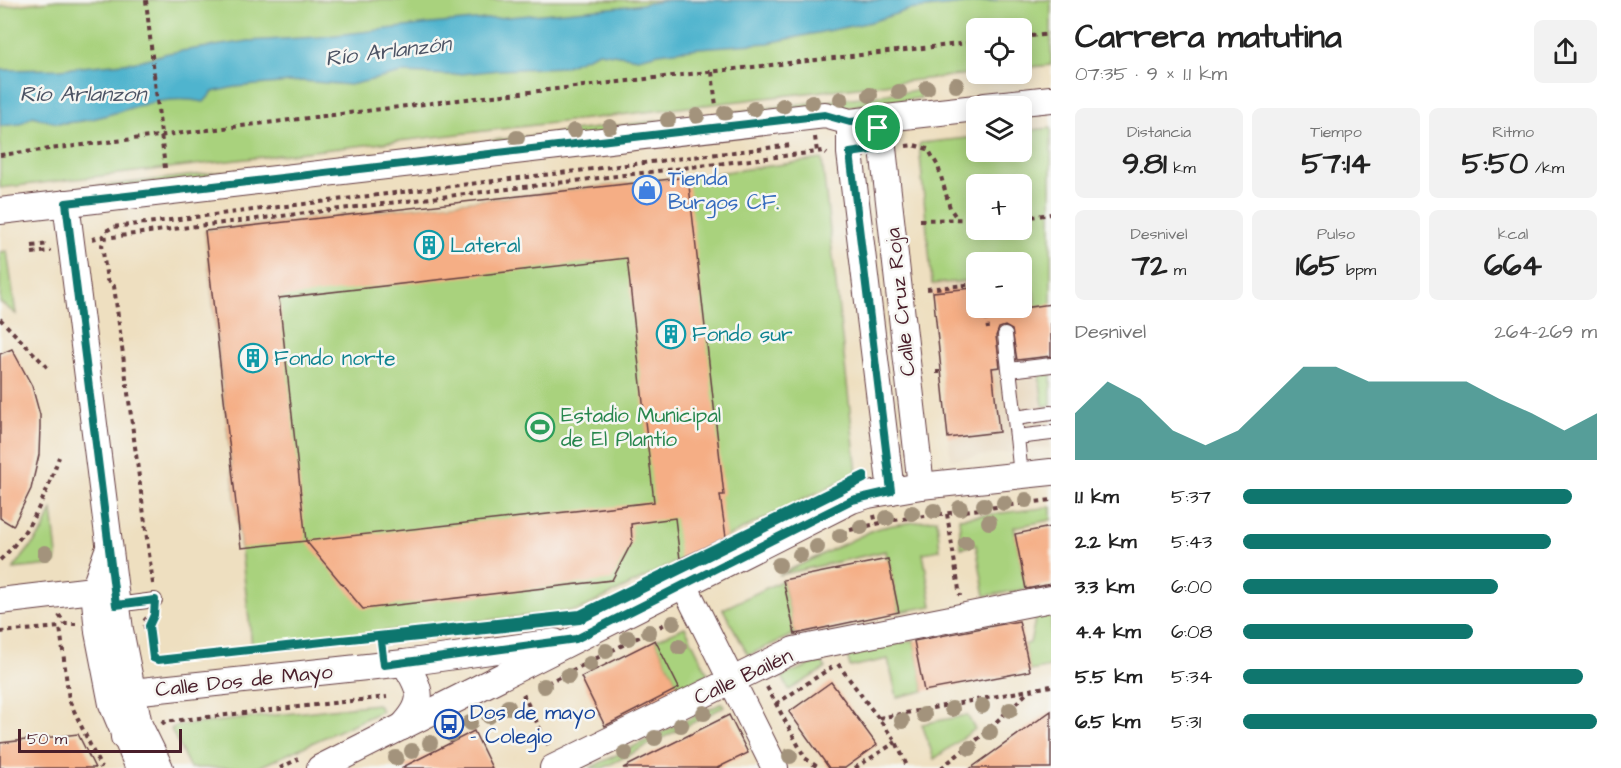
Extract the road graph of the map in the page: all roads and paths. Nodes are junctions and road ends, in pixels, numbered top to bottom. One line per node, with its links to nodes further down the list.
1 (146, 0): 16 (path, bridge)
2 (1051, 34): 3 (path)
3 (1032, 37)
4 (966, 43): 5 (path)
5 (712, 72): 8 (path); 14 (path)
6 (1051, 99): 7 (street)
7 (1032, 101)
8 (716, 109)
9 (966, 109): 10 (street)
10 (862, 121): 13 (street, Calle Cruz Roja); 15 (street, Calle Cruz Roja); 17 (street)
11 (804, 143): 15 (path)
12 (792, 145): 25 (path)
13 (883, 148): 22 (path); 42 (street, Calle Cruz Roja)
14 (0, 155)
15 (840, 158): 26 (path); 43 (street, Calle Cruz Roja)
16 (165, 168)
17 (66, 203): 18 (street); 27 (street)
18 (0, 211)
19 (1051, 214): 20 (path)
20 (1032, 217)
21 (920, 220): 22 (path)
22 (958, 220): 23 (path)
23 (966, 220)
24 (111, 222): 25 (path)
25 (108, 229): 26 (path); 27 (path)
26 (109, 237): 51 (path)
27 (71, 241): 49 (street)
28 (966, 285): 29 (path)
29 (927, 289)
30 (0, 320): 33 (path)
31 (1005, 335): 34 (lane)
32 (1051, 365): 34 (lane)
33 (47, 367)
34 (1010, 370): 36 (lane)
35 (1051, 413): 36 (lane)
36 (1015, 417): 38 (lane)
37 (1051, 433): 38 (lane)
38 (1017, 437): 41 (lane)
39 (59, 457): 47 (path)
40 (1051, 472): 41 (street)
41 (1021, 476): 42 (street)
42 (921, 486): 43 (street)
43 (891, 491): 48 (street, Calle Dos de Mayo)
44 (1051, 500): 45 (path)
45 (947, 514): 46 (path); 53 (path)
46 (843, 532)
47 (0, 560)
48 (684, 585): 54 (street); 60 (street, Calle Dos de Mayo)
49 (108, 594): 51 (lane); 52 (street); 69 (street); 77 (street)
50 (1051, 599): 65 (street, Calle Bailén)
51 (155, 600): 58 (path)
52 (0, 601)
53 (961, 604)
54 (697, 610): 66 (street); 70 (path)
55 (140, 618): 58 (path)
56 (545, 618): 60 (path)
57 (533, 622): 62 (path)
58 (149, 626): 59 (path); 62 (path)
59 (139, 627)
60 (573, 627): 63 (street, Calle Dos de Mayo); 76 (street, Calle Dos de Mayo)
61 (0, 632): 81 (path)
62 (164, 660): 64 (path)
63 (394, 664): 69 (street, Calle Dos de Mayo); 71 (path); 76 (street)
64 (155, 665)
65 (756, 667): 66 (street, Calle Bailén); 73 (path)
66 (731, 680): 79 (street, Calle Bailén); 85 (street)
67 (1051, 686): 68 (path)
68 (1029, 691): 74 (path); 89 (path)
69 (132, 692): 77 (street, Calle Dos de Mayo); 83 (street)
70 (523, 694): 72 (path); 79 (path)
71 (387, 697): 75 (path); 76 (path)
72 (513, 699)
73 (776, 704): 74 (path); 86 (path)
74 (879, 718): 78 (path)
75 (158, 727)
76 (402, 727): 80 (street, Calle Dos de Mayo)
77 (124, 737): 82 (street)
78 (896, 742): 87 (path); 88 (path)
79 (551, 757)
80 (349, 762): 84 (street, Calle Dos de Mayo)
81 (101, 768)
82 (139, 768)
83 (160, 768)
84 (320, 768)
85 (775, 768)
86 (819, 768)
87 (855, 768)
88 (908, 768)
89 (941, 768)

